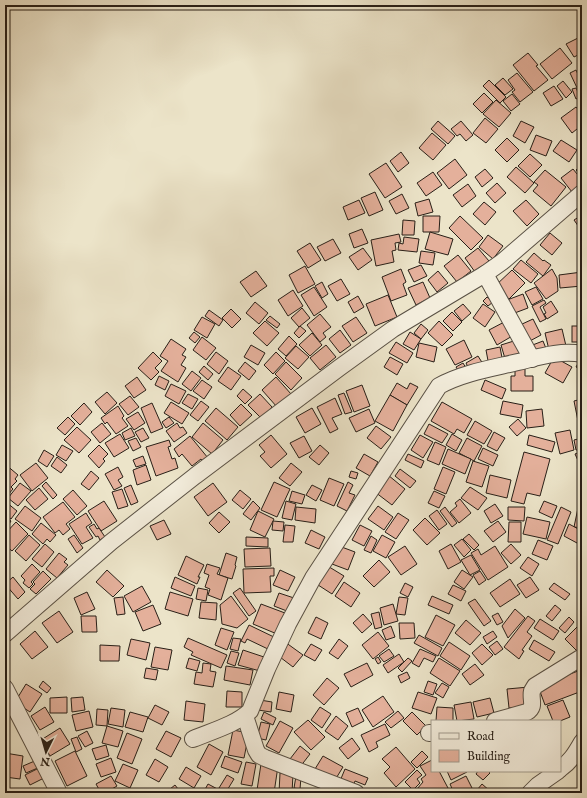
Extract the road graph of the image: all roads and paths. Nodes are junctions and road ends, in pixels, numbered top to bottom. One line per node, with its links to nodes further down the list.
1 (582, 193): 2 (street)
2 (485, 274): 4 (street); 5 (street)
3 (582, 354): 4 (street)
4 (532, 359): 8 (street)
5 (5, 634)
6 (582, 657): 9 (street)
7 (5, 688): 14 (street)
8 (245, 716): 10 (street); 15 (street)
9 (499, 720)
10 (193, 739)
11 (582, 742): 12 (street)
12 (561, 768)
13 (557, 772): 16 (street)
14 (59, 793)
15 (356, 793)
16 (530, 793)

